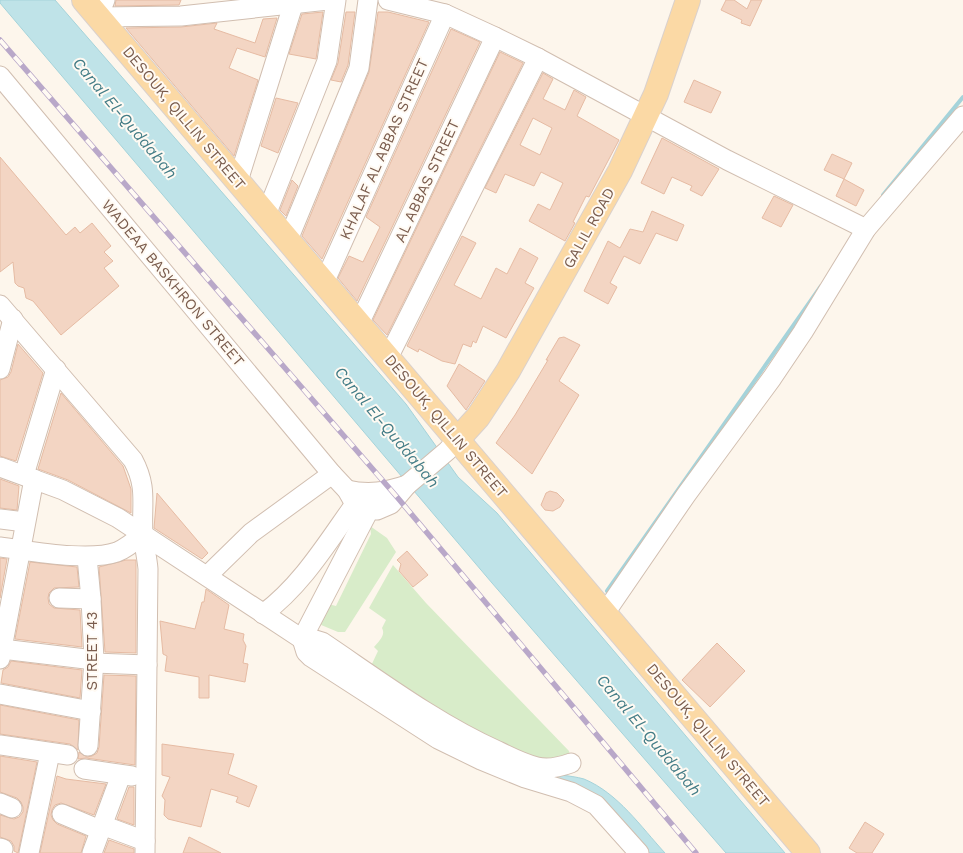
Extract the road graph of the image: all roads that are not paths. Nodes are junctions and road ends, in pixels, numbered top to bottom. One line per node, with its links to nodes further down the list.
1 (328, 0): 8 (street)
2 (336, 0): 19 (street)
3 (368, 0): 21 (street)
4 (388, 0): 7 (street)
5 (688, 0): 17 (main road, GALIL ROAD)
6 (265, 4): 8 (street); 11 (street)
7 (426, 4): 12 (street)
8 (293, 5): 18 (street)
9 (95, 6): 10 (street); 18 (main road, DESOUK, QILLIN STREET)
10 (152, 8): 11 (street)
11 (184, 8)
12 (444, 14): 13 (street); 22 (street, KHALAF AL ABBAS STREET)
13 (495, 37): 14 (street); 25 (street, AL ABBAS STREET)
14 (538, 58): 17 (street); 26 (street)
15 (0, 76): 31 (street, WADEAA BASKHRON STREET)
16 (963, 116): 20 (street)
17 (646, 117): 20 (street); 29 (main road, GALIL ROAD)
18 (238, 181): 19 (main road, DESOUK, QILLIN STREET)
19 (266, 215): 21 (main road, DESOUK, QILLIN STREET)
20 (866, 230): 45 (street)
21 (288, 240): 22 (main road, DESOUK, QILLIN STREET)
22 (324, 283): 25 (main road, DESOUK, QILLIN STREET)
23 (0, 305): 24 (street)
24 (13, 319): 27 (street); 28 (street)
25 (359, 324): 26 (main road, DESOUK, QILLIN STREET)
26 (388, 358): 29 (main road, DESOUK, QILLIN STREET)
27 (0, 369)
28 (56, 369): 32 (street); 37 (street)
29 (452, 445): 33 (street); 45 (main road, DESOUK, QILLIN STREET)
30 (0, 468): 32 (street)
31 (332, 474): 34 (street, WADEAA BASKHRON STREET); 41 (street)
32 (29, 477): 36 (street); 37 (street)
33 (407, 485): 34 (street); 34 (street)
34 (357, 501): 46 (street); 47 (street)
35 (0, 519): 36 (street)
36 (25, 522): 39 (street)
37 (143, 534): 40 (street); 41 (street); 50 (street)
38 (0, 547): 39 (street)
39 (20, 550): 40 (street); 42 (street)
40 (87, 557): 44 (street, STREET 43)
41 (206, 576): 46 (street)
42 (7, 584): 48 (street)
43 (59, 598): 44 (street)
44 (91, 599): 49 (street, STREET 43)
45 (605, 613): 65 (main road, DESOUK, QILLIN STREET)
46 (263, 614): 47 (street)
47 (302, 639): 55 (street); 64 (street)
48 (1, 654): 49 (street)
49 (94, 661): 50 (street); 52 (street, STREET 43)
50 (147, 665): 58 (street)
51 (0, 694): 52 (street)
52 (91, 711): 54 (street, STREET 43)
53 (0, 745): 62 (street)
54 (88, 746)
55 (571, 763)
56 (84, 769): 57 (street)
57 (121, 775): 58 (street); 60 (street)
58 (146, 778): 61 (street)
59 (62, 814): 60 (street)
60 (101, 828): 61 (street); 63 (street)
61 (145, 847)
62 (32, 852)
63 (92, 853)
64 (639, 853)
65 (808, 853)

